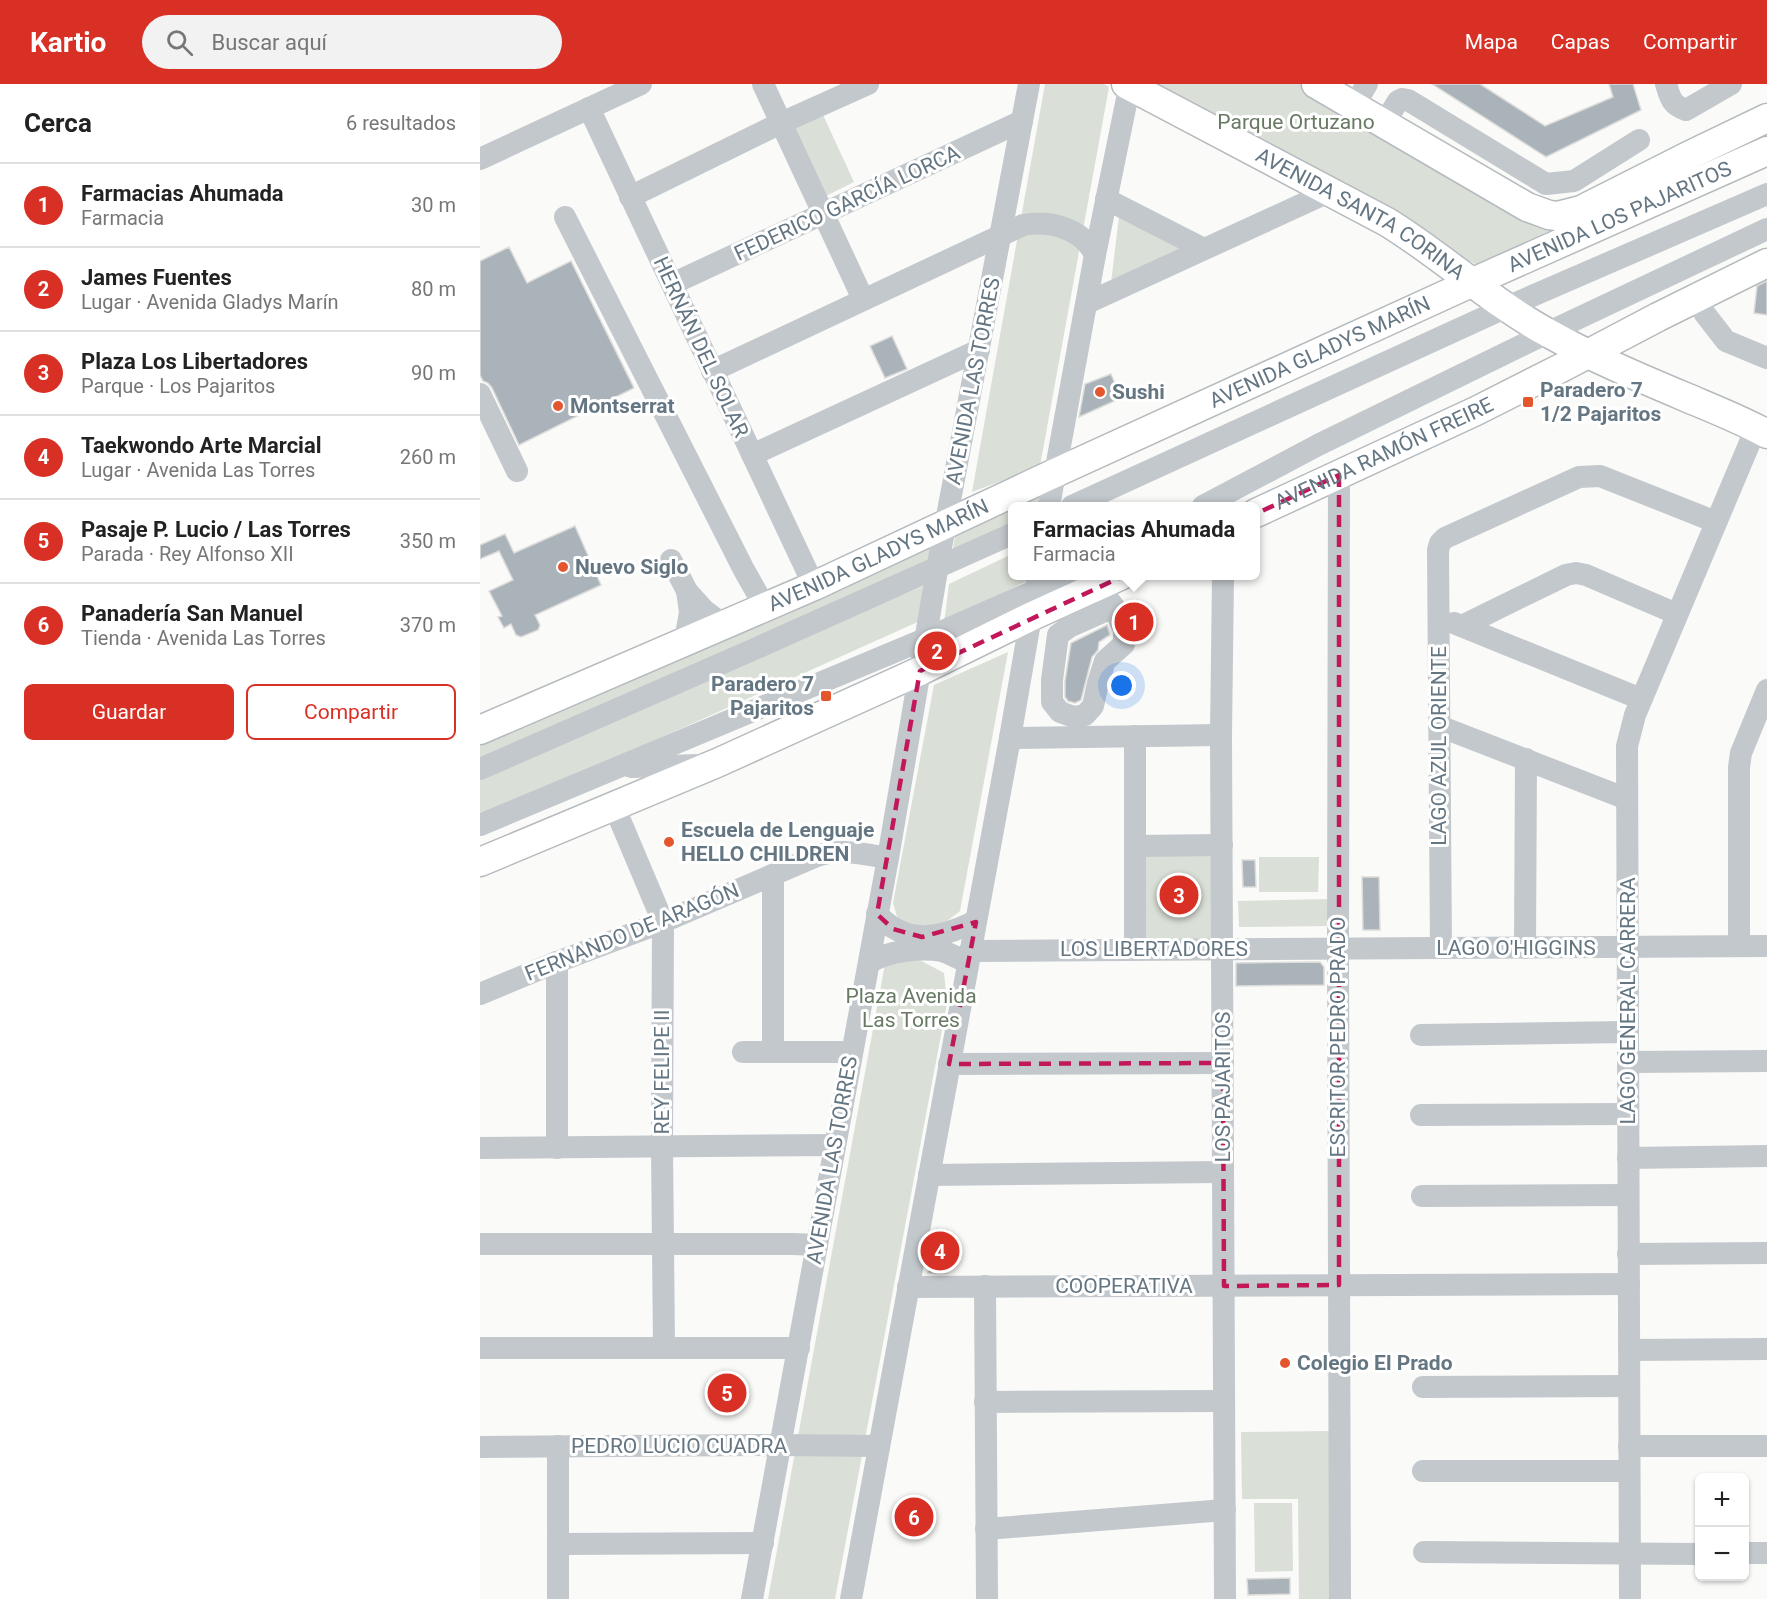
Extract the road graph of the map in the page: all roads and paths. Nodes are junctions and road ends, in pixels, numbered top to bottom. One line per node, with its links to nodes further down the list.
1 (763, 84): 13 (street)
2 (868, 84): 13 (street)
3 (1029, 84): 12 (street, AVENIDA LAS TORRES)
4 (1316, 84): 9 (main road)
5 (1666, 84): 6 (street)
6 (1731, 84)
7 (1129, 85): 18 (main road, AVENIDA SANTA CORINA); 21 (street)
8 (632, 86): 10 (street)
9 (1360, 95): 14 (main road)
10 (589, 108): 17 (street); 20 (street, HERNÁN DEL SOLAR)
11 (1767, 118): 14 (main road, AVENIDA LOS PAJARITOS)
12 (1022, 121): 22 (street, FEDERICO GARCÍA LORCA); 25 (street, AVENIDA LAS TORRES)
13 (781, 123): 20 (street); 22 (street)
14 (1384, 124): 15 (street)
15 (1639, 140)
16 (1767, 151): 29 (main road, AVENIDA LOS PAJARITOS)
17 (480, 159)
18 (1331, 191): 26 (street); 29 (main road, AVENIDA SANTA CORINA)
19 (1767, 194): 34 (street)
20 (630, 197): 30 (street, HERNÁN DEL SOLAR)
21 (1106, 199): 26 (street); 27 (street)
22 (824, 214): 30 (street, FEDERICO GARCÍA LORCA); 32 (street)
23 (565, 217): 64 (street)
24 (1767, 229): 35 (street)
25 (1001, 235): 27 (street); 32 (street); 37 (street, AVENIDA LAS TORRES)
26 (1204, 249): 33 (street)
27 (1095, 255): 33 (street)
28 (1767, 263): 31 (main road, AVENIDA RAMÓN FREIRE)
29 (1471, 283): 34 (main road, AVENIDA SANTA CORINA); 46 (main road, AVENIDA GLADYS MARÍN)
30 (672, 284): 40 (street, HERNÁN DEL SOLAR)
31 (1696, 298): 36 (main road, AVENIDA RAMÓN FREIRE); 39 (street)
32 (863, 299): 40 (street)
33 (1087, 303): 46 (street)
34 (1507, 307): 35 (main road, AVENIDA SANTA CORINA); 50 (street)
35 (1547, 333): 38 (main road, AVENIDA SANTA CORINA); 48 (street)
36 (1625, 335): 38 (main road, AVENIDA RAMÓN FREIRE); 41 (main road)
37 (979, 350): 44 (street); 54 (street, AVENIDA LAS TORRES)
38 (1588, 354): 41 (main road, AVENIDA SANTA CORINA); 47 (main road, AVENIDA RAMÓN FREIRE)
39 (1767, 358)
40 (712, 371): 44 (street, HERNÁN DEL SOLAR)
41 (1628, 373): 43 (main road, AVENIDA SANTA CORINA)
42 (480, 394): 45 (street)
43 (1761, 431): 53 (street, LAGO GENERAL CARRERA)
44 (752, 455): 60 (street, HERNÁN DEL SOLAR)
45 (517, 471)
46 (1055, 473): 49 (street); 54 (main road, AVENIDA GLADYS MARÍN)
47 (1330, 480): 48 (street); 52 (main road, AVENIDA RAMÓN FREIRE); 100 (street, ESCRITOR PEDRO PRADO)
48 (1233, 490): 51 (street)
49 (1050, 502)
50 (1083, 502)
51 (1212, 502)
52 (1260, 511)
53 (1716, 522): 65 (street, LAGO GENERAL CARRERA); 66 (street, LAGO AZUL ORIENTE)
54 (946, 524): 57 (street, AVENIDA LAS TORRES); 60 (main road, AVENIDA GLADYS MARÍN)
55 (1008, 536): 57 (street)
56 (671, 561): 62 (street)
57 (938, 567): 69 (street, AVENIDA LAS TORRES); 82 (street)
58 (1061, 580): 63 (street)
59 (1223, 583): 76 (street, LOS PAJARITOS)
60 (814, 586): 64 (main road, AVENIDA GLADYS MARÍN)
61 (1111, 589): 61 (street); 63 (main road)
62 (687, 591): 67 (street); 70 (street)
63 (1035, 594): 69 (street); 71 (main road); 78 (street)
64 (765, 608): 67 (main road, AVENIDA GLADYS MARÍN)
65 (1677, 614): 68 (street); 73 (street, LAGO GENERAL CARRERA)
66 (1439, 617): 68 (street); 74 (street, LAGO AZUL ORIENTE)
67 (724, 625): 70 (main road, AVENIDA GLADYS MARÍN)
68 (1462, 626): 73 (street)
69 (925, 639): 71 (street, AVENIDA LAS TORRES); 81 (street)
70 (685, 641): 75 (main road, AVENIDA GLADYS MARÍN)
71 (920, 671): 80 (main road); 88 (street, AVENIDA LAS TORRES)
72 (1767, 690): 94 (street)
73 (1641, 699): 83 (street, LAGO GENERAL CARRERA)
74 (1439, 726): 79 (street); 97 (street, LAGO AZUL ORIENTE)
75 (480, 730)
76 (1221, 735): 77 (street); 86 (street, LOS PAJARITOS)
77 (1135, 736): 78 (street); 87 (street)
78 (1010, 738): 92 (street)
79 (1526, 759): 83 (street); 98 (street)
80 (717, 763): 81 (street); 84 (main road)
81 (618, 768): 85 (street)
82 (480, 769)
83 (1627, 799): 96 (street, LAGO GENERAL CARRERA)
84 (614, 806): 89 (main road); 93 (street, REY FELIPE II)
85 (480, 825)
86 (1222, 845): 87 (street); 99 (street, LOS PAJARITOS)
87 (1135, 846): 101 (street)
88 (888, 858): 90 (street, FERNANDO DE ARAGÓN); 91 (street, AVENIDA LAS TORRES)
89 (480, 862)
90 (772, 875): 93 (street, FERNANDO DE ARAGÓN); 109 (street)
91 (877, 914): 92 (street); 104 (street, AVENIDA LAS TORRES)
92 (976, 921): 102 (street)
93 (663, 922): 103 (street, FERNANDO DE ARAGÓN); 118 (street, REY FELIPE II)
94 (1739, 946): 95 (street, LAGO O'HIGGINS); 96 (street, LAGO O'HIGGINS)
95 (1767, 946)
96 (1627, 947): 98 (street, LAGO O'HIGGINS); 106 (street, LAGO GENERAL CARRERA)
97 (1440, 948): 98 (street, LAGO O'HIGGINS); 100 (street, LAGO O'HIGGINS)
98 (1525, 948)
99 (1222, 949): 100 (street, LOS LIBERTADORES); 101 (street, LOS LIBERTADORES); 113 (street, LOS PAJARITOS)
100 (1338, 949): 133 (street, ESCRITOR PEDRO PRADO)
101 (1135, 950): 102 (street, LOS LIBERTADORES)
102 (969, 957): 104 (street); 114 (street)
103 (557, 962): 105 (street, FERNANDO DE ARAGÓN); 120 (street)
104 (868, 963): 110 (street, AVENIDA LAS TORRES)
105 (480, 994)
106 (1628, 1032): 107 (street); 112 (street, LAGO GENERAL CARRERA)
107 (1421, 1035)
108 (743, 1052): 109 (street)
109 (773, 1052): 110 (street)
110 (852, 1052): 117 (street, AVENIDA LAS TORRES)
111 (1767, 1061): 112 (street)
112 (1628, 1062): 115 (street, LAGO GENERAL CARRERA)
113 (1223, 1063): 114 (street); 123 (street, LOS PAJARITOS)
114 (949, 1064): 124 (street)
115 (1628, 1114): 116 (street); 122 (street, LAGO GENERAL CARRERA)
116 (1421, 1115)
117 (835, 1145): 118 (street); 129 (street, AVENIDA LAS TORRES)
118 (662, 1147): 120 (street); 127 (street, REY FELIPE II)
119 (480, 1148): 120 (street)
120 (557, 1148)
121 (1767, 1156): 122 (street)
122 (1628, 1158): 125 (street, LAGO GENERAL CARRERA)
123 (1223, 1172): 124 (street); 135 (street, LOS PAJARITOS)
124 (929, 1175): 136 (street)
125 (1628, 1194): 126 (street); 131 (street, LAGO GENERAL CARRERA)
126 (1422, 1196)
127 (663, 1244): 128 (street); 129 (street); 137 (street, REY FELIPE II)
128 (480, 1245)
129 (817, 1245): 139 (street, AVENIDA LAS TORRES)
130 (1767, 1253): 131 (street)
131 (1628, 1254): 132 (street, LAGO GENERAL CARRERA)
132 (1629, 1284): 133 (street, COOPERATIVA); 141 (street, LAGO GENERAL CARRERA)
133 (1339, 1285): 135 (street, COOPERATIVA); 168 (street, ESCRITOR PEDRO PRADO)
134 (985, 1286): 135 (street, COOPERATIVA); 136 (street, COOPERATIVA); 145 (street)
135 (1224, 1286): 144 (street, LOS PAJARITOS)
136 (908, 1287): 148 (street)
137 (663, 1347): 138 (street); 139 (street)
138 (480, 1348)
139 (799, 1348): 146 (street, AVENIDA LAS TORRES)
140 (1767, 1349): 141 (street)
141 (1629, 1350): 142 (street, LAGO GENERAL CARRERA)
142 (1629, 1386): 143 (street); 149 (street, LAGO GENERAL CARRERA)
143 (1423, 1387)
144 (1224, 1401): 145 (street); 154 (street, LOS PAJARITOS)
145 (985, 1402): 155 (street)
146 (781, 1445): 147 (street, PEDRO LUCIO CUADRA); 148 (street, PEDRO LUCIO CUADRA); 156 (street, AVENIDA LAS TORRES)
147 (558, 1446): 151 (street, PEDRO LUCIO CUADRA); 157 (street)
148 (879, 1446): 165 (street)
149 (1629, 1446): 150 (street); 152 (street, LAGO GENERAL CARRERA)
150 (1767, 1446)
151 (480, 1447)
152 (1629, 1471): 153 (street); 160 (street, LAGO GENERAL CARRERA)
153 (1423, 1472)
154 (1225, 1510): 155 (street); 167 (street, LOS PAJARITOS)
155 (986, 1529): 166 (street)
156 (762, 1543): 157 (street); 164 (street, AVENIDA LAS TORRES)
157 (558, 1544): 163 (street)
158 (1424, 1552): 160 (street)
159 (1767, 1553): 162 (street)
160 (1629, 1554): 161 (street); 169 (street, LAGO GENERAL CARRERA)
161 (1695, 1554)
162 (1749, 1554)
163 (558, 1599)
164 (752, 1599)
165 (850, 1599)
166 (987, 1599)
167 (1226, 1599)
168 (1340, 1599)
169 (1630, 1599)

